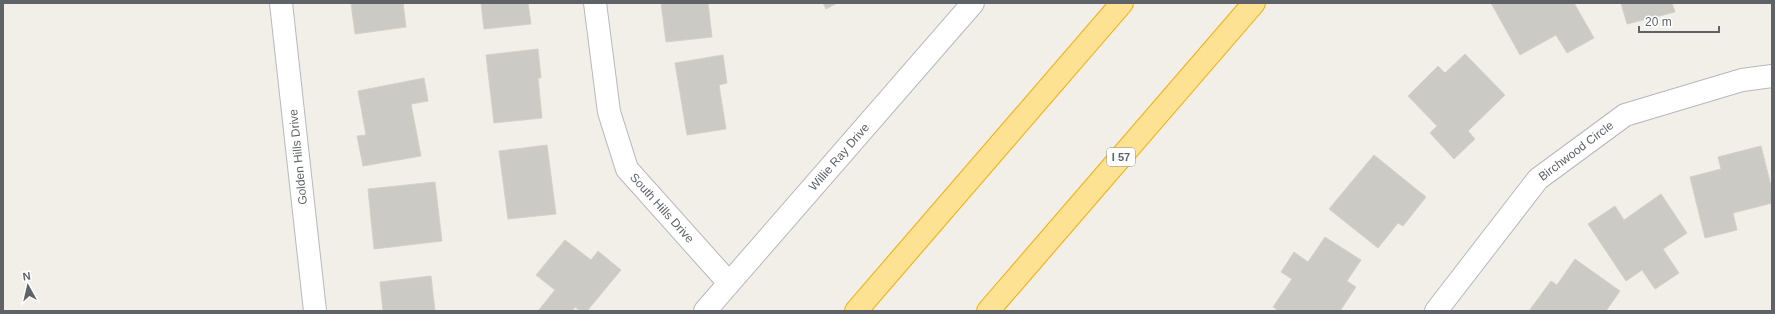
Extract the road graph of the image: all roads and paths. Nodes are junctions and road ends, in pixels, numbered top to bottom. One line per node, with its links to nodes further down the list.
1 (281, 3): 8 (street, Golden Hills Drive)
2 (595, 3): 7 (street, South Hills Drive)
3 (973, 3): 7 (street, Willie Ray Drive)
4 (1122, 3): 10 (highway)
5 (1254, 3): 11 (highway, I 57)
6 (1772, 76): 12 (street, Birchwood Circle)
7 (729, 283): 9 (street, Willie Ray Drive)
8 (316, 311)
9 (705, 311)
10 (856, 311)
11 (988, 311)
12 (1436, 311)

